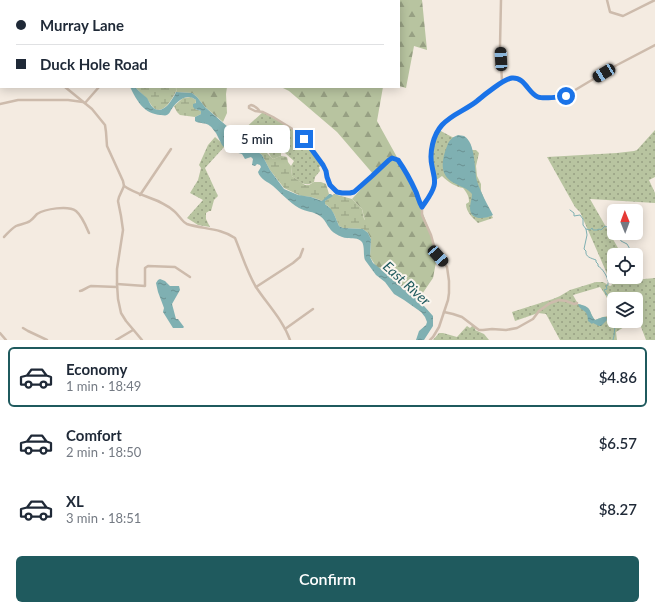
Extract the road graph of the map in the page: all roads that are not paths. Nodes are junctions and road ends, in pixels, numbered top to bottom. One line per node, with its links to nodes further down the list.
1 (501, 0): 5 (street)
2 (607, 0): 3 (street)
3 (655, 0)
4 (655, 45): 5 (street)
5 (502, 82): 14 (street)
6 (67, 88): 8 (street)
7 (98, 88): 8 (street)
8 (84, 102): 9 (street); 12 (street)
9 (0, 104)
10 (260, 112): 14 (street)
11 (171, 149): 13 (street)
12 (124, 186): 13 (street); 19 (street)
13 (140, 195): 21 (street)
14 (422, 207): 26 (street)
15 (89, 233): 16 (street)
16 (4, 237)
17 (303, 249): 21 (street)
18 (190, 277): 20 (street)
19 (117, 285): 20 (street); 23 (street); 29 (street)
20 (145, 286): 22 (street)
21 (256, 287): 28 (street)
22 (148, 288)
23 (80, 291)
24 (577, 303): 26 (street)
25 (313, 309): 28 (street)
26 (444, 312): 36 (street)
27 (23, 328): 32 (street)
28 (285, 329): 35 (street)
29 (133, 330): 33 (street); 34 (street)
30 (0, 333): 31 (street)
31 (6, 340)
32 (47, 340)
33 (116, 340)
34 (142, 340)
35 (290, 340)
36 (430, 340)

